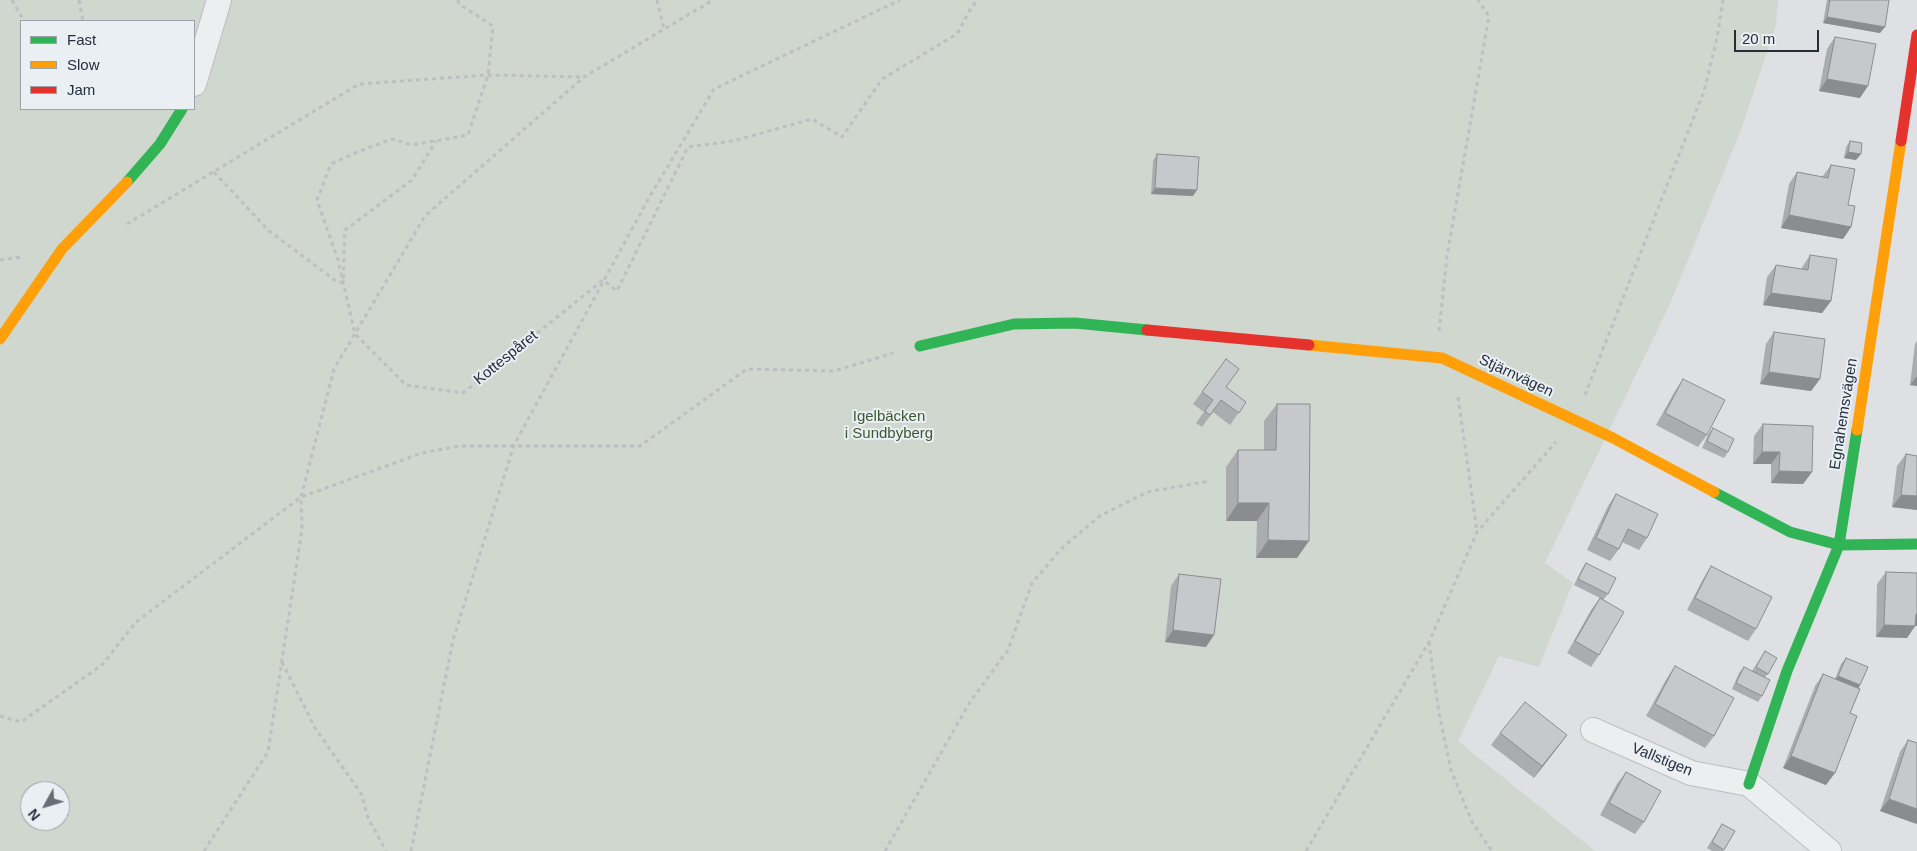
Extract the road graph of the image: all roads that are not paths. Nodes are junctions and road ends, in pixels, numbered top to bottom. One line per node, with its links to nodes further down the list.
1 (219, 0): 3 (street)
2 (1917, 35): 7 (street, Egnahemsvägen)
3 (195, 81)
4 (181, 110): 5 (street)
5 (0, 339)
6 (920, 346): 7 (street, Stjärnvägen)
7 (1839, 544): 8 (street, Stjärnvägen); 10 (street, Egnahemsvägen)
8 (1917, 544)
9 (1593, 730): 10 (street, Vallstigen)
10 (1749, 784): 11 (street)
11 (1829, 851)

